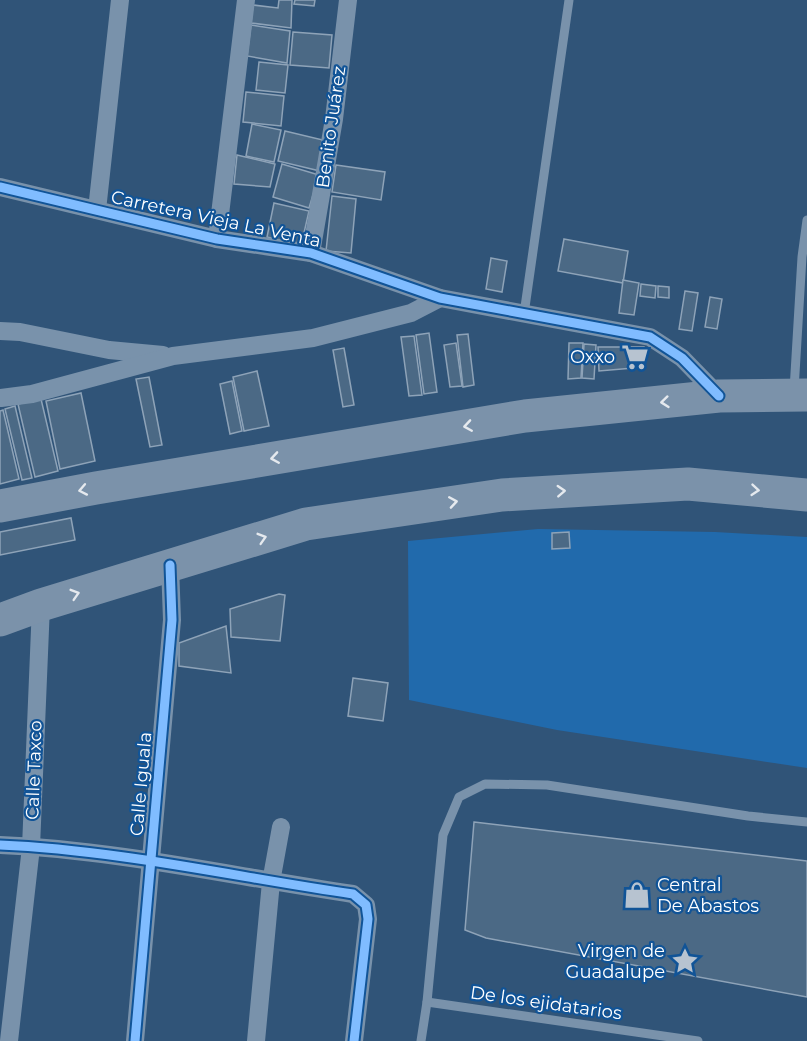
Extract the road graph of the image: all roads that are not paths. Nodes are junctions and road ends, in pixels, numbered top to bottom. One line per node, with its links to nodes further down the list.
1 (120, 0): 6 (street)
2 (246, 0): 8 (street)
3 (348, 0): 9 (street, Benito Juárez)
4 (569, 0): 11 (lane)
5 (0, 187): 6 (street, Carretera Vieja La Venta)
6 (97, 210): 8 (street, Carretera Vieja La Venta)
7 (807, 220): 14 (lane)
8 (217, 239): 9 (street, Carretera Vieja La Venta)
9 (311, 253): 10 (street, Carretera Vieja La Venta)
10 (440, 298): 11 (street, Carretera Vieja La Venta); 13 (street)
11 (524, 314): 15 (street, Carretera Vieja La Venta)
12 (0, 330): 13 (street)
13 (173, 356): 16 (street)
14 (800, 395): 15 (highway)
15 (719, 396): 18 (highway, one-way to 18)
16 (1, 398)
17 (807, 495): 19 (highway, one-way to 17)
18 (0, 506)
19 (170, 565): 20 (highway, one-way to 19); 26 (street, Calle Iguala)
20 (41, 605): 21 (highway); 25 (street, Calle Taxco)
21 (0, 620)
22 (807, 822): 28 (lane)
23 (281, 827): 27 (street)
24 (0, 845): 25 (street)
25 (31, 847): 26 (street); 29 (street, Calle Taxco)
26 (151, 862): 27 (street); 30 (street, Calle Iguala)
27 (271, 882): 31 (street); 32 (street)
28 (427, 1002): 33 (lane); 34 (lane, De los ejidatarios)
29 (9, 1041)
30 (135, 1041)
31 (256, 1041)
32 (354, 1041)
33 (421, 1041)
34 (698, 1041)

